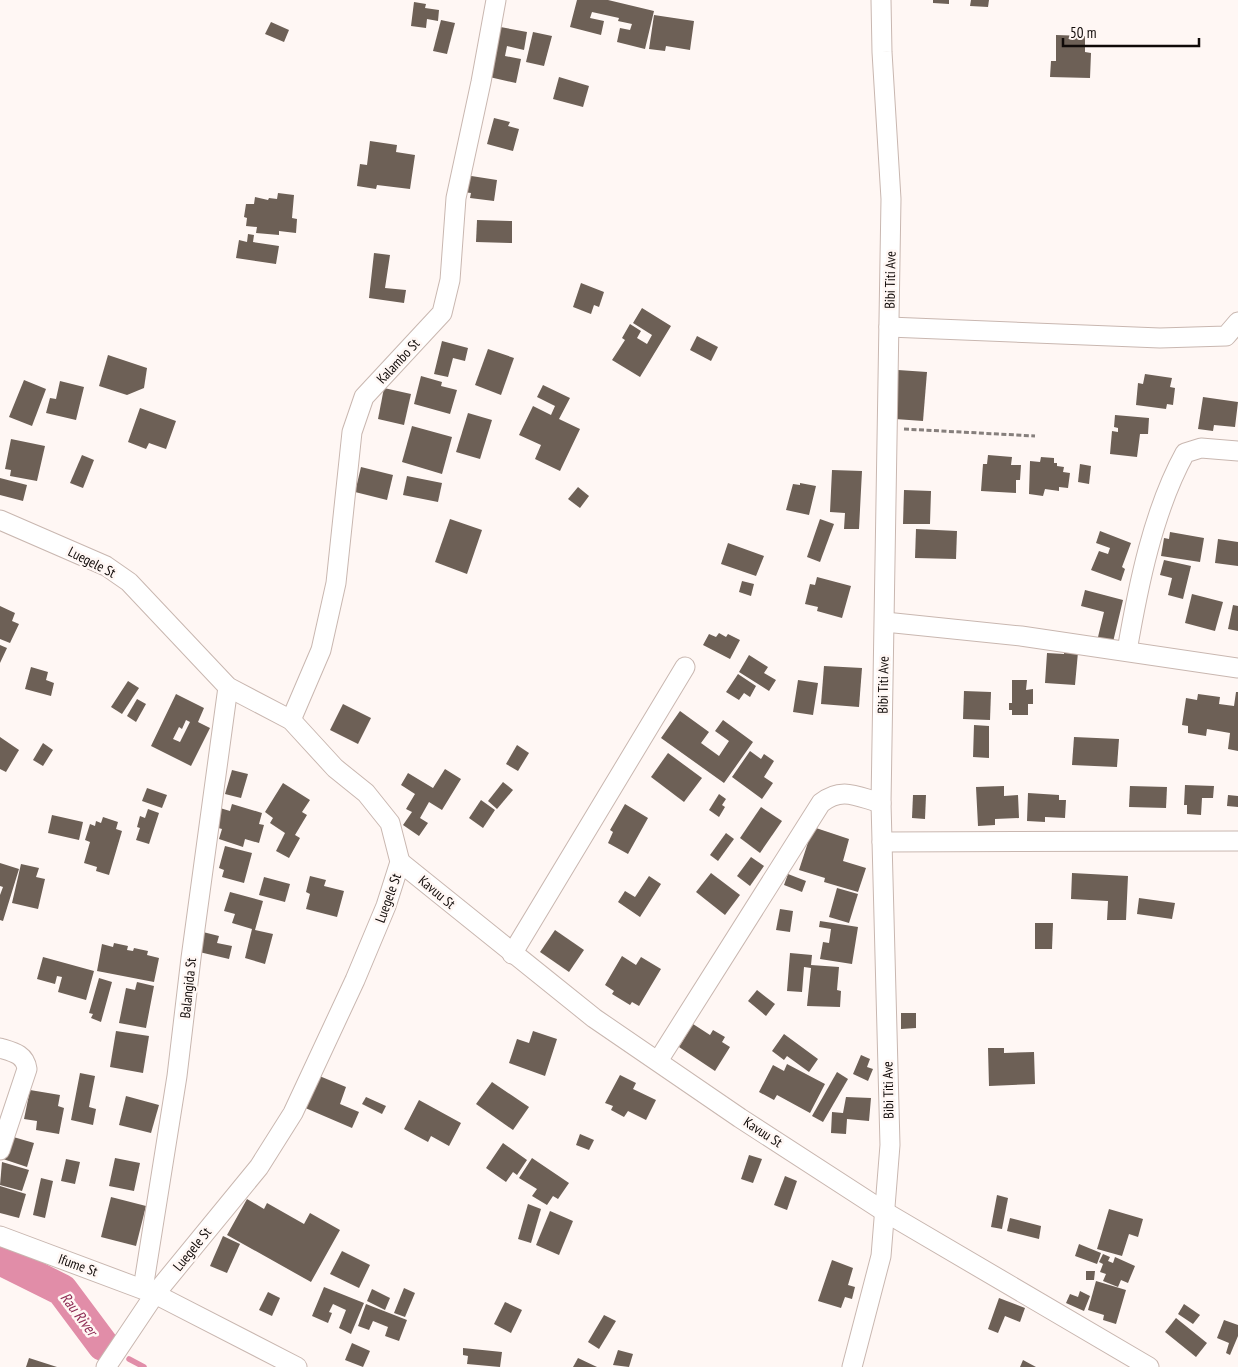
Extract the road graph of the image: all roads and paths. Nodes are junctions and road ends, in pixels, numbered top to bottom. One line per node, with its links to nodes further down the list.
1 (496, 0): 14 (street, Kalambo St)
2 (881, 0): 4 (street, Bibi Titi Ave)
3 (1238, 322): 4 (street)
4 (889, 327): 5 (street, Bibi Titi Ave)
5 (886, 429): 6 (path); 9 (street, Bibi Titi Ave)
6 (1035, 436)
7 (1238, 450): 10 (street)
8 (0, 520): 13 (street, Luegele St)
9 (885, 622): 10 (street); 15 (street, Bibi Titi Ave)
10 (1127, 651): 12 (street)
11 (685, 667): 19 (street)
12 (1238, 668)
13 (228, 687): 14 (street, Luegele St); 25 (street, Balangida St)
14 (291, 720): 18 (street, Luegele St)
15 (881, 803): 17 (street, Bibi Titi Ave); 21 (street)
16 (1238, 841): 17 (street)
17 (882, 842): 23 (street, Bibi Titi Ave)
18 (400, 862): 19 (street, Kavuu St); 25 (street, Luegele St)
19 (512, 954): 21 (street, Kavuu St)
20 (0, 1048): 22 (street)
21 (658, 1061): 23 (street, Kavuu St)
22 (0, 1150)
23 (885, 1212): 28 (street, Bibi Titi Ave); 29 (street, Kavuu St)
24 (0, 1236): 25 (street, Ifume St)
25 (149, 1291): 26 (street, Luegele St); 27 (street, Ifume St)
26 (106, 1367)
27 (297, 1367)
28 (852, 1367)
29 (1149, 1367)

